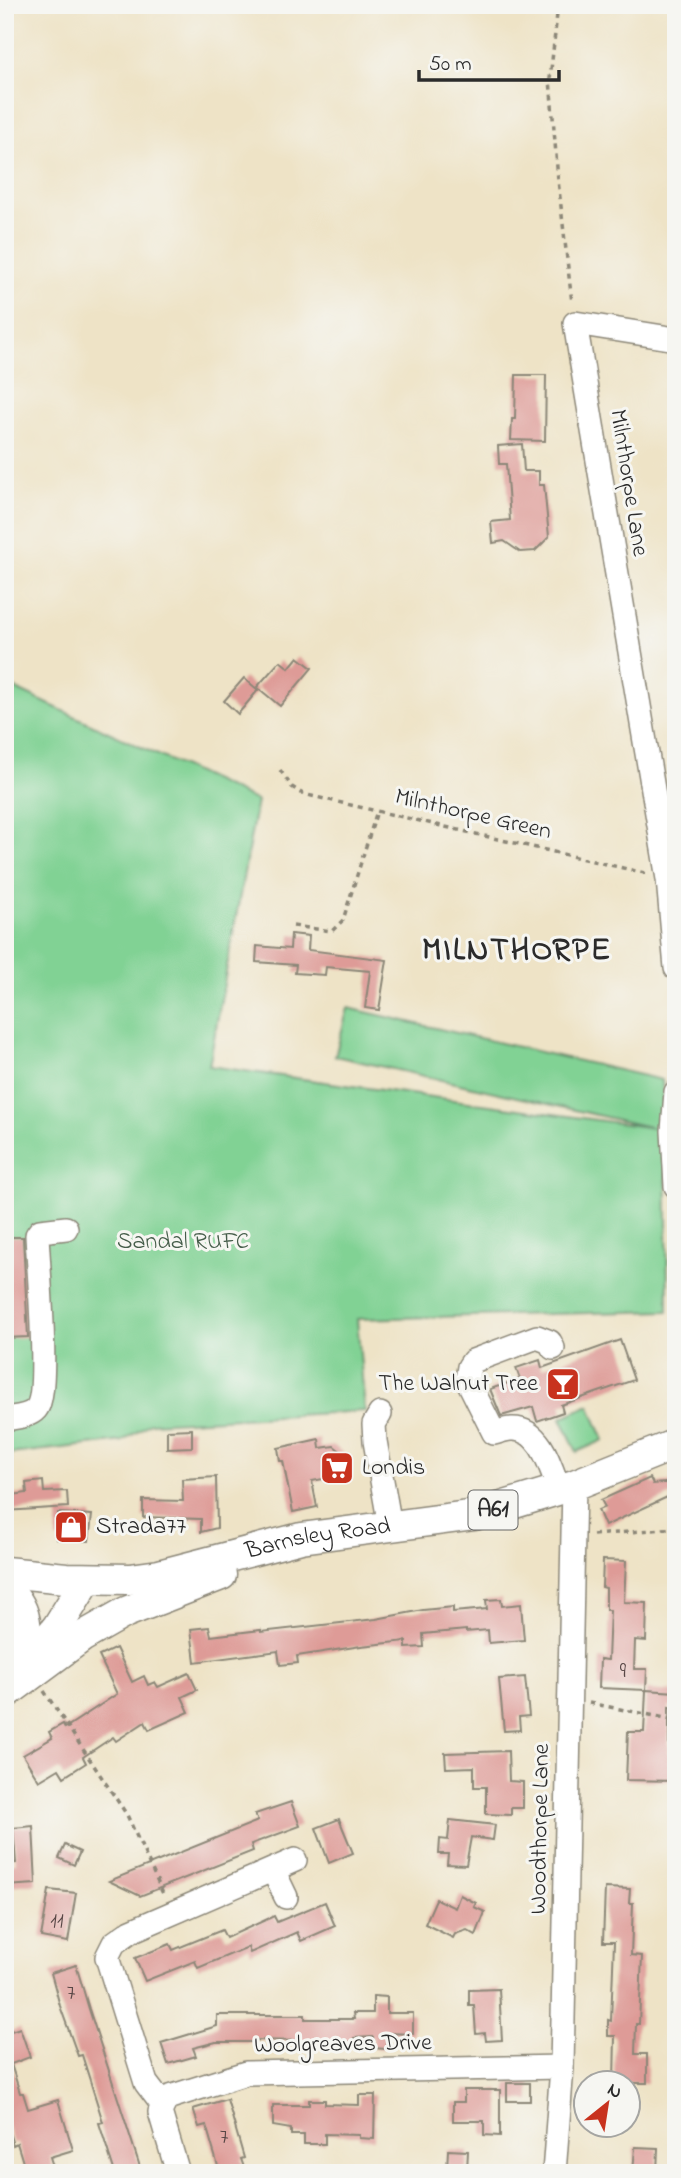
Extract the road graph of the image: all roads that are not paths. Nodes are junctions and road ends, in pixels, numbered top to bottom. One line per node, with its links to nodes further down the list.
1 (676, 339): 2 (street, Milnthorpe Lane)
2 (671, 889): 3 (street, Milnthorpe Lane)
3 (675, 961)
4 (676, 1092): 5 (street)
5 (676, 1186)
6 (66, 1228): 9 (street)
7 (553, 1348): 11 (street)
8 (380, 1414): 12 (street)
9 (5, 1419)
10 (676, 1444): 11 (main road, Barnsley Road / A61)
11 (567, 1488): 12 (main road, Barnsley Road / A61); 23 (street, Woodthorpe Lane)
12 (390, 1526): 13 (main road, Barnsley Road / A61)
13 (301, 1538): 15 (main road, Barnsley Road / A61); 17 (main road, A61)
14 (5, 1572): 15 (main road, Barnsley Road)
15 (87, 1580): 18 (main road)
16 (5, 1589): 17 (main road, A61)
17 (19, 1677): 19 (main road, A61)
18 (5, 1688)
19 (5, 1694)
20 (295, 1860): 21 (street)
21 (273, 1870): 22 (street); 24 (street)
22 (286, 1897)
23 (562, 2067): 24 (street, Woolgreaves Drive); 26 (street, Woodthorpe Lane)
24 (162, 2104): 25 (street)
25 (178, 2173)
26 (554, 2173)

